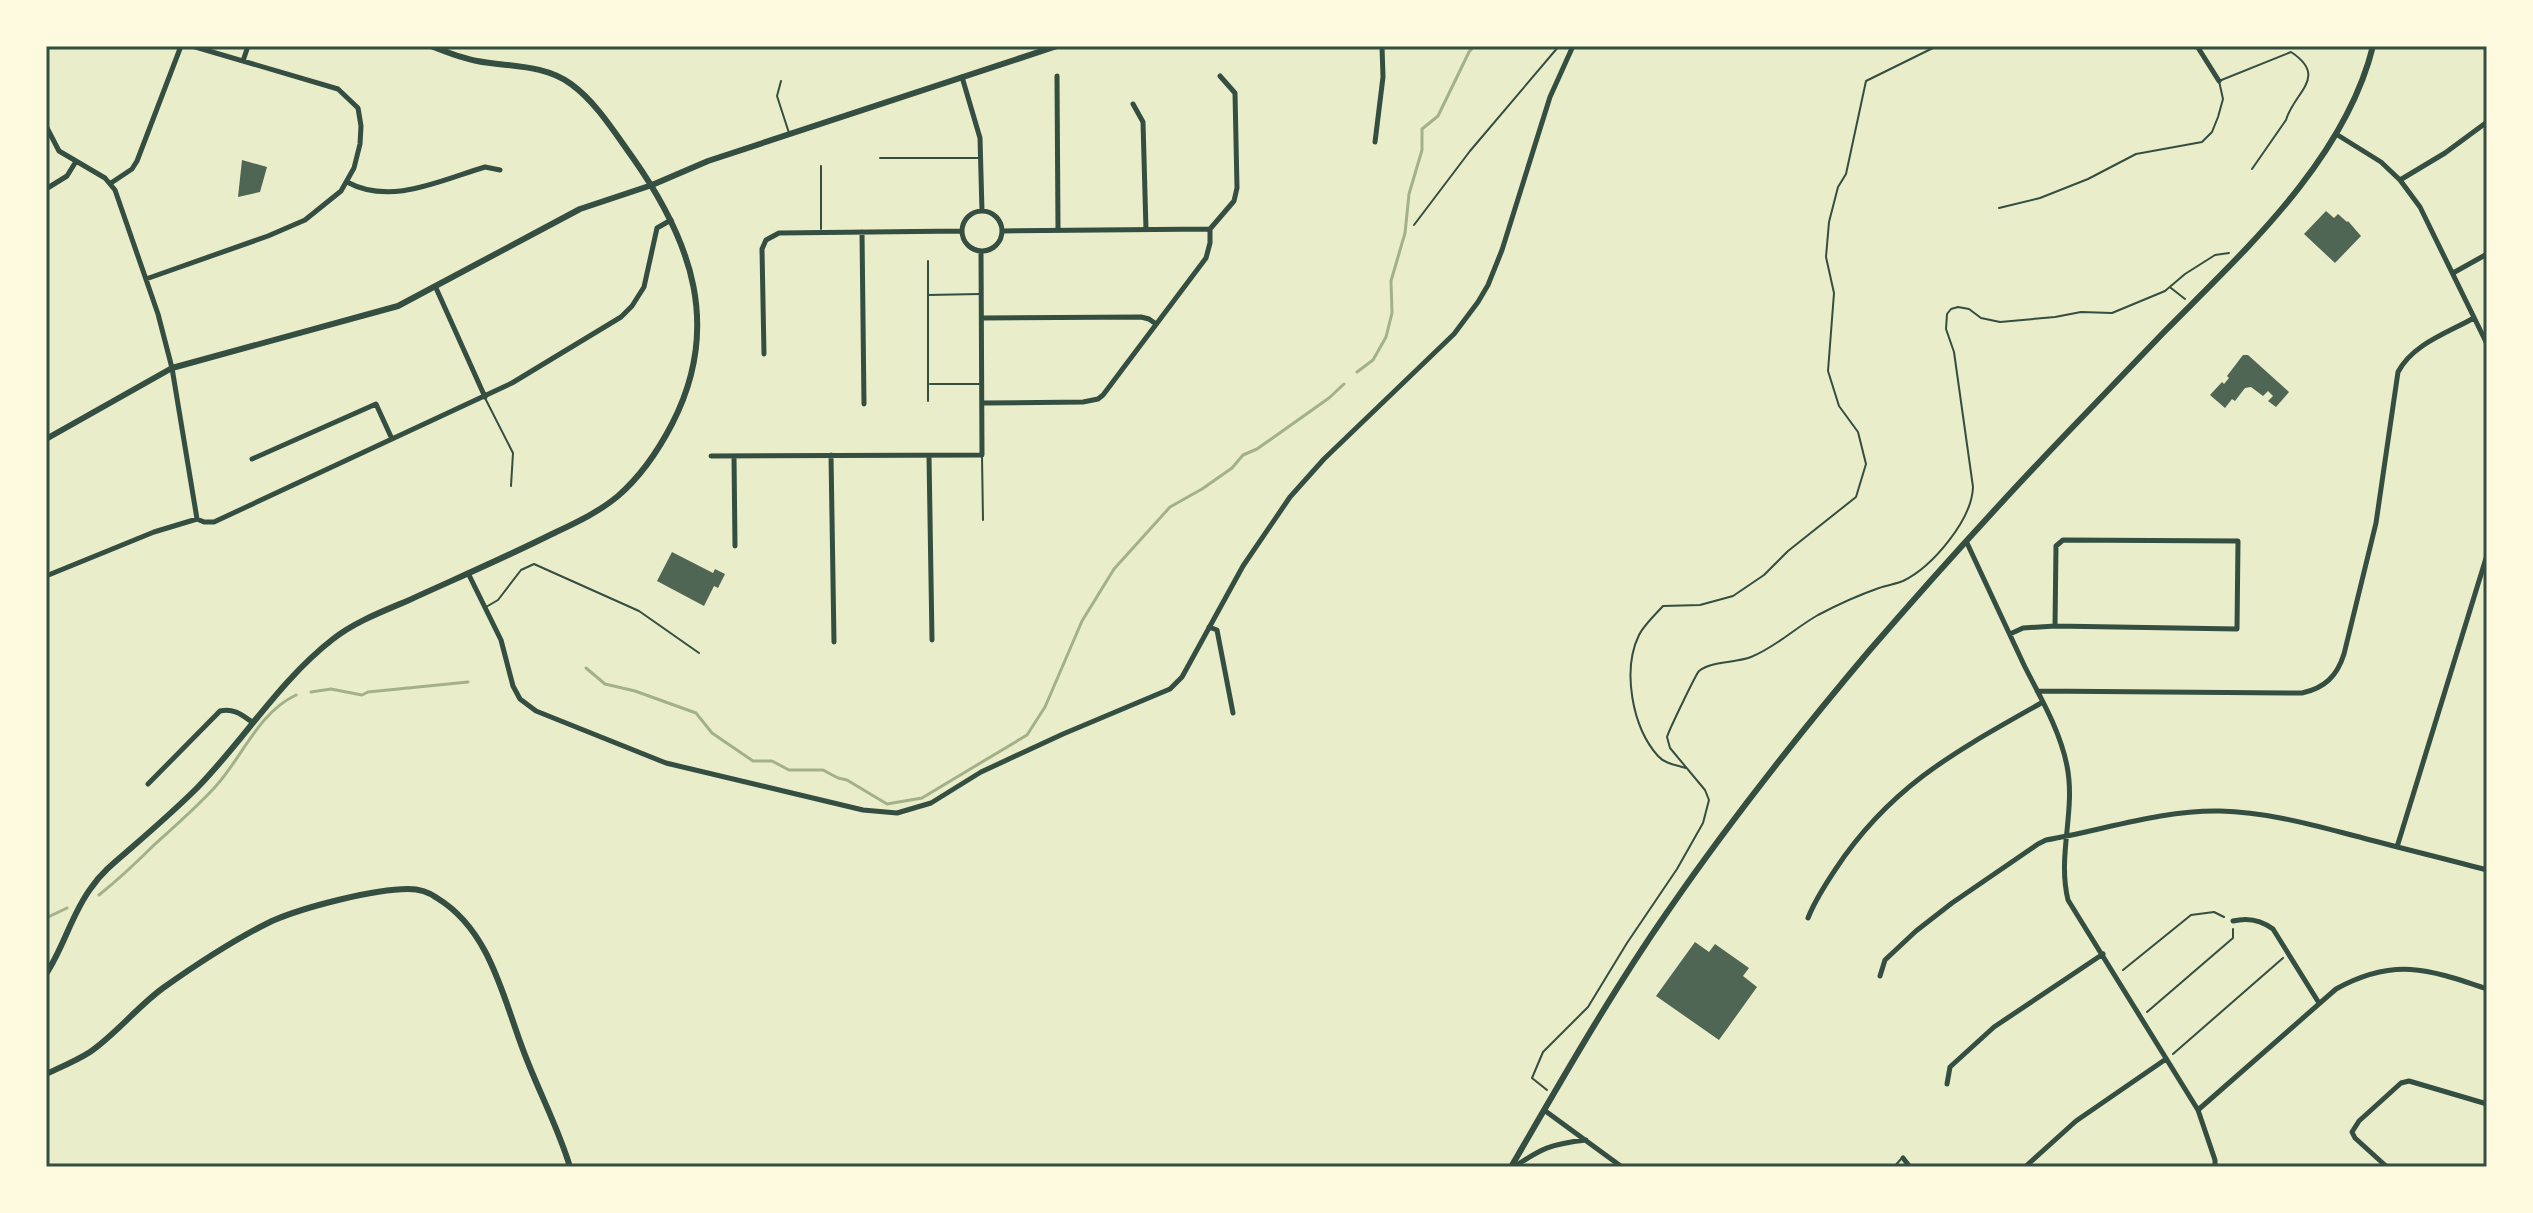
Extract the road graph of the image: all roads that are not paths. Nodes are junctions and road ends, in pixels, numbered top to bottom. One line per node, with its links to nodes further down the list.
1 (181, 46): 31 (street)
2 (192, 46): 11 (street)
3 (248, 46): 11 (street)
4 (431, 46): 32 (street)
5 (1057, 46): 14 (street)
6 (1382, 46): 22 (street)
7 (1559, 46): 37 (lane)
8 (1573, 46): 84 (street)
9 (2197, 46): 16 (street)
10 (2373, 46): 21 (street)
11 (243, 61): 30 (street)
12 (1057, 76): 39 (street)
13 (1220, 76): 38 (street)
14 (962, 77): 20 (street); 24 (street)
15 (781, 81): 20 (lane)
16 (2219, 81): 27 (lane); 34 (lane)
17 (1133, 104): 40 (street)
18 (2487, 122): 29 (street)
19 (46, 126): 25 (street)
20 (789, 134): 32 (street)
21 (2336, 134): 29 (street); 76 (street)
22 (1375, 142)
23 (880, 158): 24 (lane)
24 (981, 158): 35 (street)
25 (75, 163): 31 (street); 33 (street)
26 (821, 166): 43 (lane)
27 (2252, 169)
28 (500, 170): 30 (street)
29 (2400, 180): 48 (street)
30 (347, 182): 49 (street)
31 (111, 183): 49 (street)
32 (652, 185): 36 (street); 50 (street)
33 (46, 189)
34 (1999, 208)
35 (982, 211): 41 (street); 42 (street)
36 (671, 220): 61 (street); 79 (street)
37 (1414, 225)
38 (1210, 229): 40 (street); 55 (street)
39 (1058, 230): 40 (street); 42 (street)
40 (1146, 230)
41 (962, 231): 44 (street); 45 (street)
42 (1002, 231): 45 (street)
43 (821, 232): 44 (street); 57 (street)
44 (862, 232): 64 (street)
45 (981, 251): 51 (street)
46 (2487, 254): 48 (street)
47 (928, 261): 52 (lane)
48 (2453, 273): 54 (street)
49 (146, 279): 58 (street)
50 (436, 288): 58 (street); 61 (street)
51 (981, 294): 52 (lane); 53 (street)
52 (928, 295): 59 (lane)
53 (982, 318): 55 (street); 60 (street)
54 (2474, 318): 56 (street); 89 (street)
55 (1156, 324): 63 (street)
56 (2487, 344)
57 (764, 354)
58 (172, 368): 65 (street); 74 (street)
59 (928, 384): 60 (lane); 62 (lane)
60 (982, 384): 63 (street)
61 (485, 397): 66 (street); 73 (lane)
62 (928, 401)
63 (982, 403): 68 (street)
64 (864, 404)
65 (46, 439)
66 (392, 439): 72 (street); 74 (street)
67 (831, 455): 70 (street); 71 (street); 87 (street)
68 (982, 455): 71 (street); 75 (lane)
69 (711, 456): 70 (street)
70 (734, 456): 77 (street)
71 (929, 456): 86 (street)
72 (252, 459)
73 (511, 486)
74 (197, 519): 81 (street)
75 (983, 520)
76 (1967, 543): 85 (street); 108 (street)
77 (735, 546)
78 (2487, 555): 80 (street)
79 (468, 573): 82 (street); 92 (street)
80 (2484, 574): 95 (street)
81 (46, 576)
82 (485, 607): 84 (street); 88 (lane)
83 (2055, 626): 83 (street); 85 (street)
84 (1209, 627): 91 (street)
85 (2010, 634): 89 (street)
86 (932, 640)
87 (834, 642)
88 (699, 653)
89 (2037, 691): 90 (street)
90 (2043, 702): 94 (street); 97 (street)
91 (1233, 713)
92 (252, 722): 93 (street); 100 (street)
93 (148, 784)
94 (2066, 837): 95 (street); 99 (street); 101 (street)
95 (2397, 847): 96 (street)
96 (2487, 870)
97 (1808, 918)
98 (2233, 921): 103 (street)
99 (2103, 954): 104 (street); 106 (street)
100 (46, 974)
101 (1880, 976)
102 (2487, 989): 103 (street)
103 (2319, 1003): 109 (street)
104 (2166, 1059): 109 (street); 117 (street)
105 (46, 1074): 112 (street)
106 (1947, 1084)
107 (2487, 1104): 119 (street)
108 (1544, 1110): 110 (street); 113 (street)
109 (2198, 1110): 118 (street)
110 (1586, 1140): 113 (street); 114 (street)
111 (1903, 1158): 115 (lane); 116 (street)
112 (570, 1167)
113 (1512, 1167)
114 (1622, 1167)
115 (1894, 1167)
116 (1910, 1167)
117 (2025, 1167)
118 (2215, 1167)
119 (2387, 1167)

